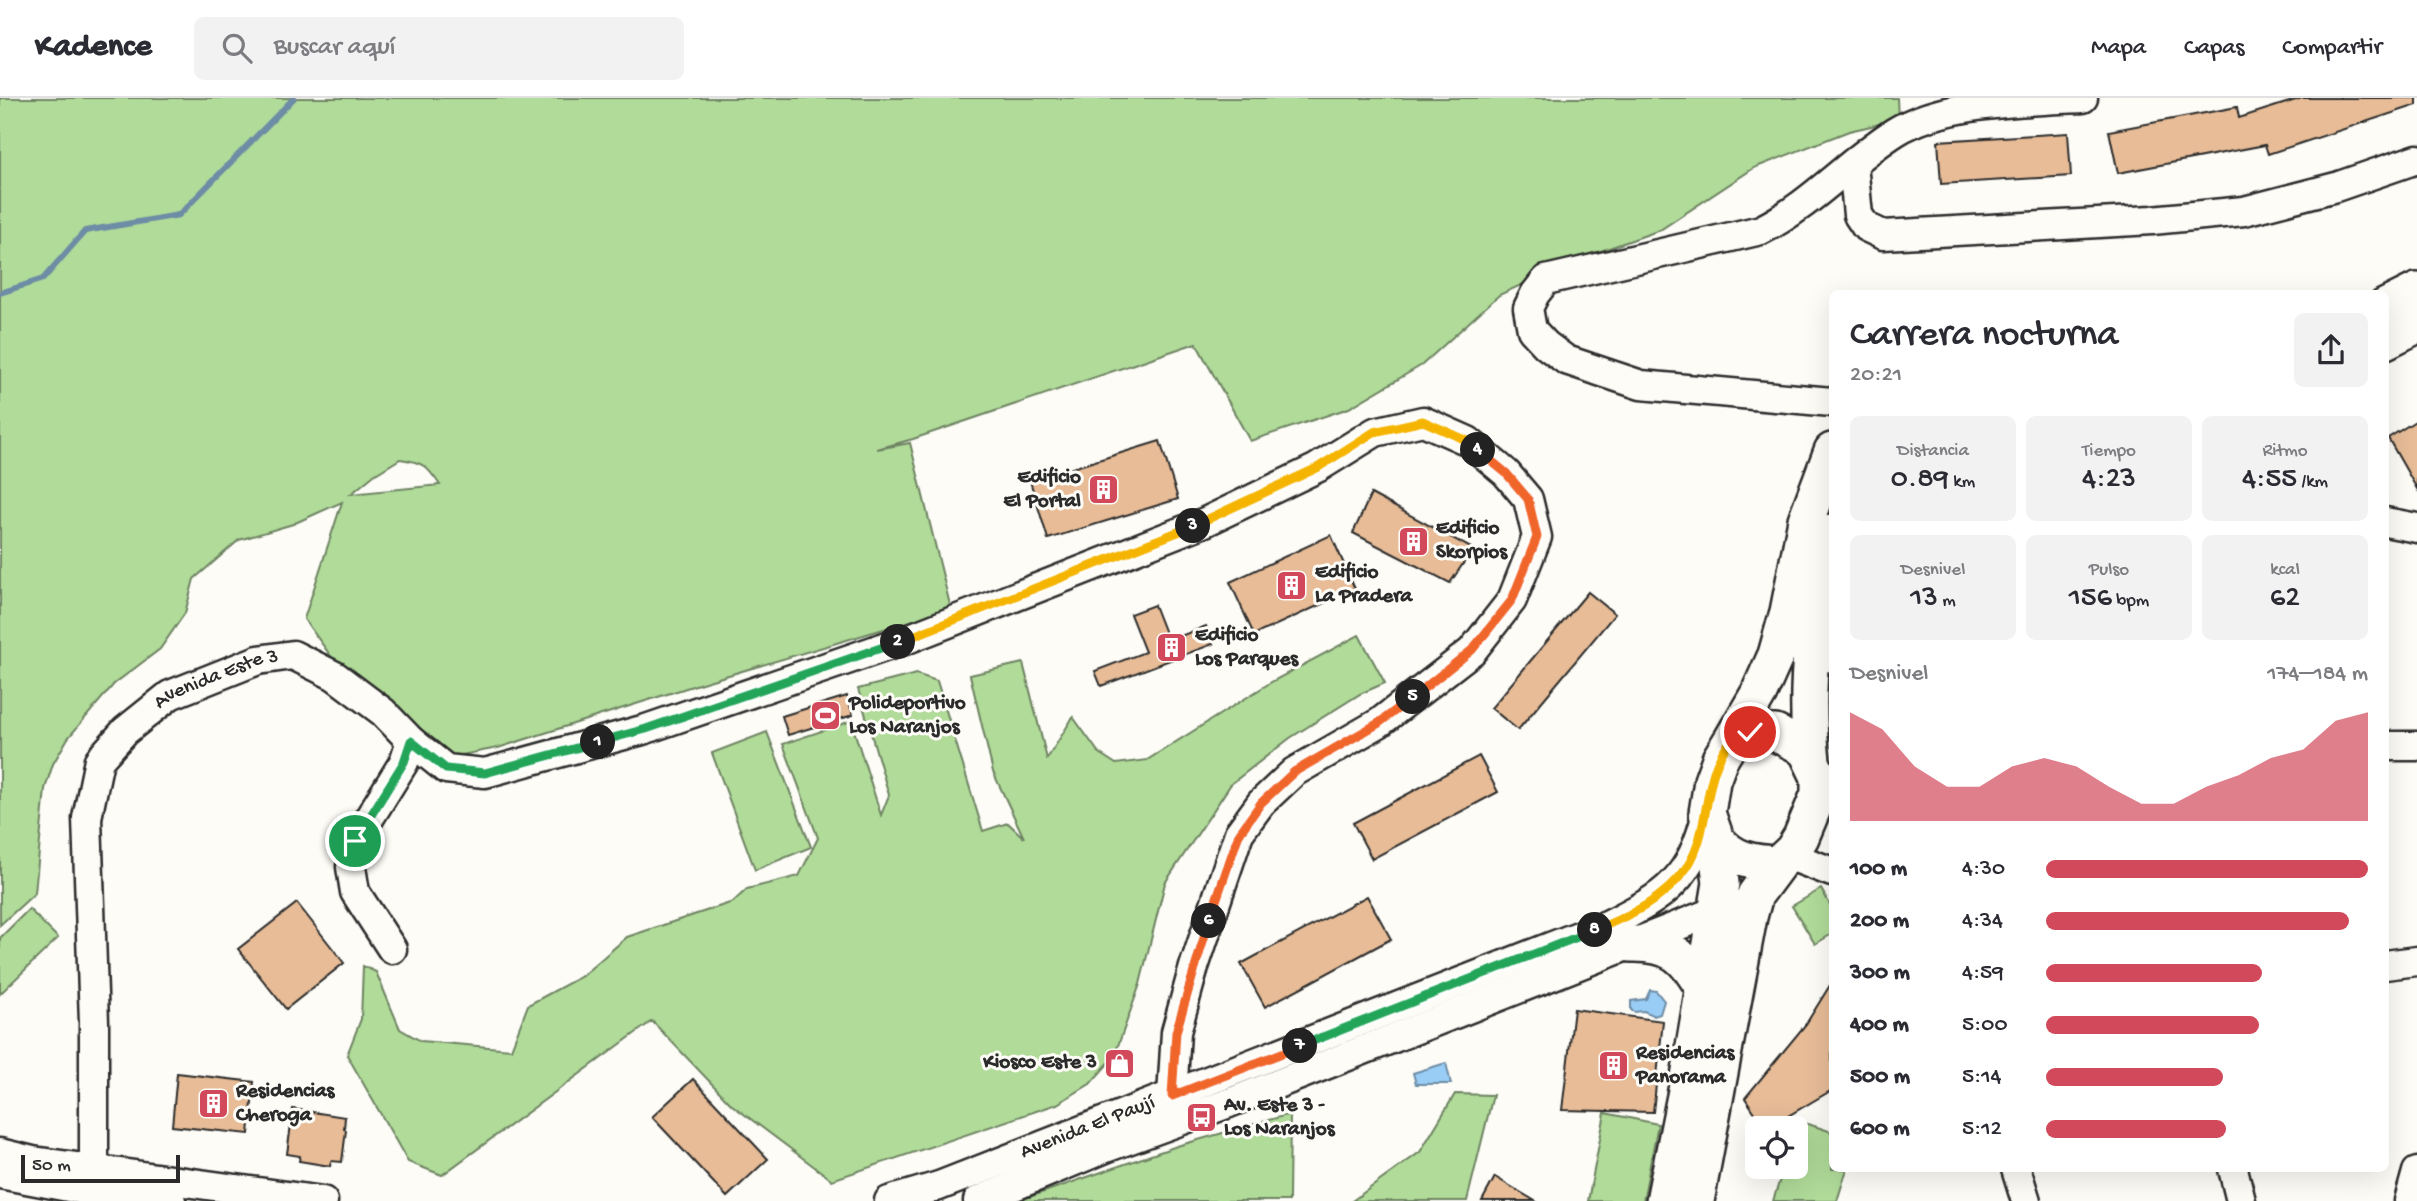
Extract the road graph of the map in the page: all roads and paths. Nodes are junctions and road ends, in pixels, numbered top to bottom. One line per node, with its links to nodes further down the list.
1 (2083, 98): 3 (street)
2 (2417, 159): 3 (street)
3 (1853, 164): 8 (street)
4 (2417, 291): 5 (main road)
5 (2389, 305)
6 (2417, 325): 7 (main road)
7 (2389, 339)
8 (1829, 402)
9 (1829, 459): 16 (main road)
10 (2389, 523): 11 (street)
11 (2417, 528)
12 (1829, 546): 13 (main road)
13 (1816, 611): 14 (street); 19 (main road)
14 (1829, 649)
15 (411, 741): 26 (street); 30 (street, Avenida Este 3); 36 (street, Avenida Este 3)
16 (1731, 741): 19 (main road); 20 (main road)
17 (2417, 746): 18 (street)
18 (2389, 747)
19 (1821, 779): 21 (main road)
20 (1711, 826): 21 (main road); 24 (main road); 30 (street, Avenida El Paují)
21 (1783, 860): 22 (street); 23 (main road)
22 (1829, 871)
23 (1755, 895): 24 (street, Avenida El Paují); 42 (main road)
24 (1717, 909): 25 (street, Avenida El Paují); 29 (main road)
25 (1631, 944): 29 (main road); 30 (street, Avenida El Paují)
26 (392, 949)
27 (2417, 961): 28 (street)
28 (2389, 964)
29 (1704, 991): 41 (main road)
30 (1177, 1107): 39 (street, Avenida El Paují); 40 (street, Avenida El Paují)
31 (0, 1153): 36 (street)
32 (2017, 1172): 43 (street)
33 (2234, 1172): 44 (street)
34 (2417, 1172): 45 (street)
35 (0, 1174): 36 (street)
36 (95, 1181): 37 (street); 38 (street)
37 (171, 1201)
38 (323, 1201)
39 (889, 1201)
40 (978, 1201)
41 (1664, 1201)
42 (1696, 1201)
43 (2026, 1201)
44 (2241, 1201)
45 (2409, 1201)

